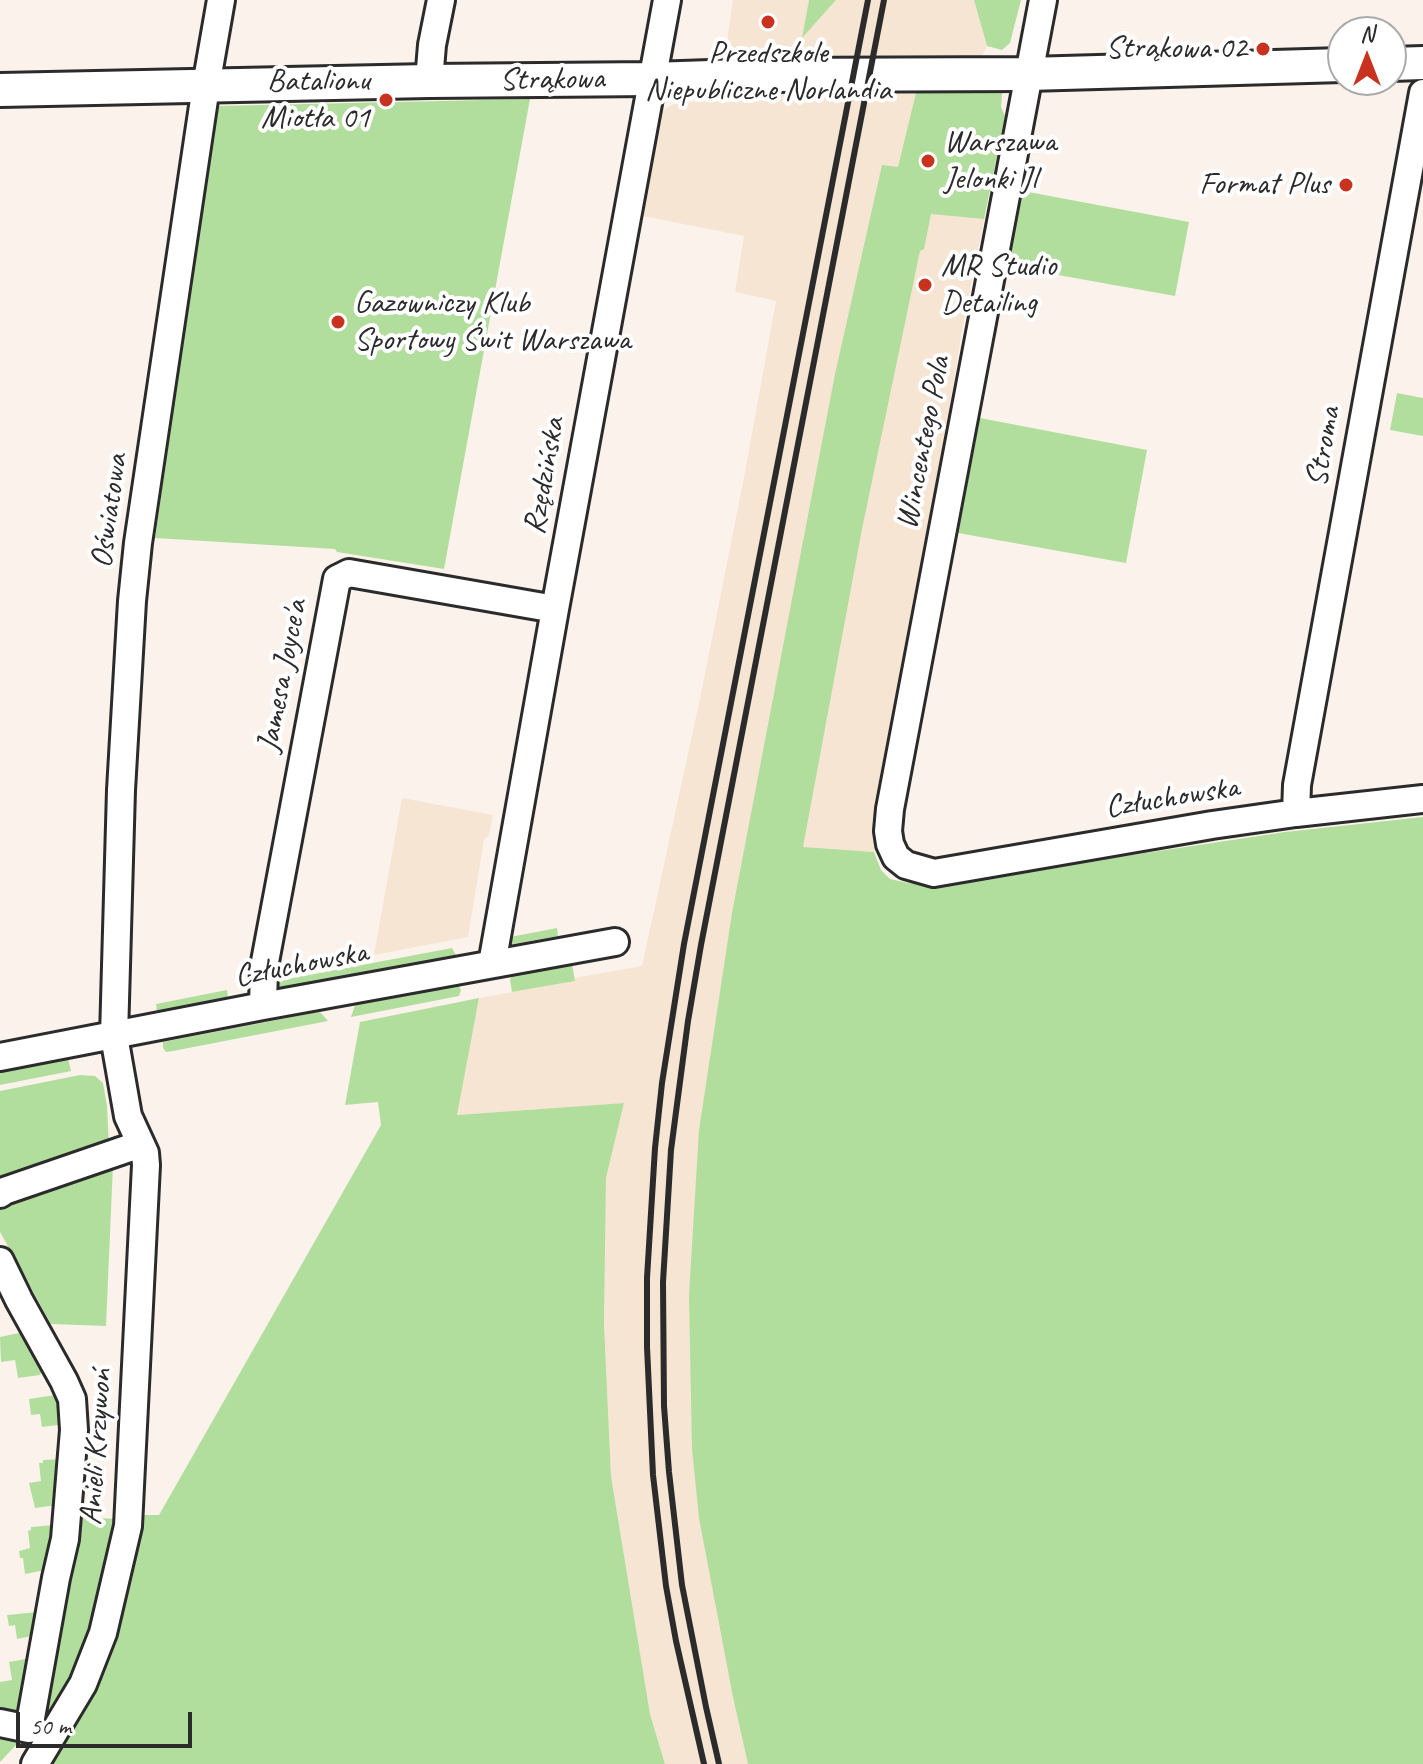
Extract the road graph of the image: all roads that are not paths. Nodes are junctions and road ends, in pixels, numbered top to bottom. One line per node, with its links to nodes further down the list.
1 (221, 0): 9 (street, Oświatowa)
2 (441, 0): 8 (street)
3 (667, 0): 7 (street, Rzędzińska)
4 (1043, 0): 6 (street, Wincentego Pola)
5 (1327, 65): 6 (street, Strąkowa)
6 (1028, 74): 7 (street, Strąkowa); 15 (street, Wincentego Pola)
7 (652, 79): 8 (street, Strąkowa); 12 (street, Rzędzińska)
8 (429, 81): 9 (street, Strąkowa)
9 (206, 86): 10 (street, Strąkowa); 19 (street, Oświatowa)
10 (0, 90)
11 (1423, 93): 14 (street, Stroma)
12 (555, 609): 17 (street, Rzędzińska); 18 (street, Jamesa Joyce'a)
13 (1423, 799): 14 (street, Człuchowska)
14 (1296, 813): 15 (street, Człuchowska)
15 (934, 873)
16 (615, 942): 17 (street, Człuchowska)
17 (492, 964): 18 (street, Człuchowska)
18 (263, 1006): 19 (street, Człuchowska)
19 (114, 1036): 20 (street, Człuchowska); 21 (street, Anieli Krzywoń)
20 (0, 1057)
21 (141, 1144): 22 (street); 25 (street, Anieli Krzywoń)
22 (0, 1194)
23 (0, 1261): 25 (street, Anieli Krzywoń)
24 (0, 1723): 25 (street)
25 (40, 1735): 26 (street, Anieli Krzywoń)
26 (35, 1764)

